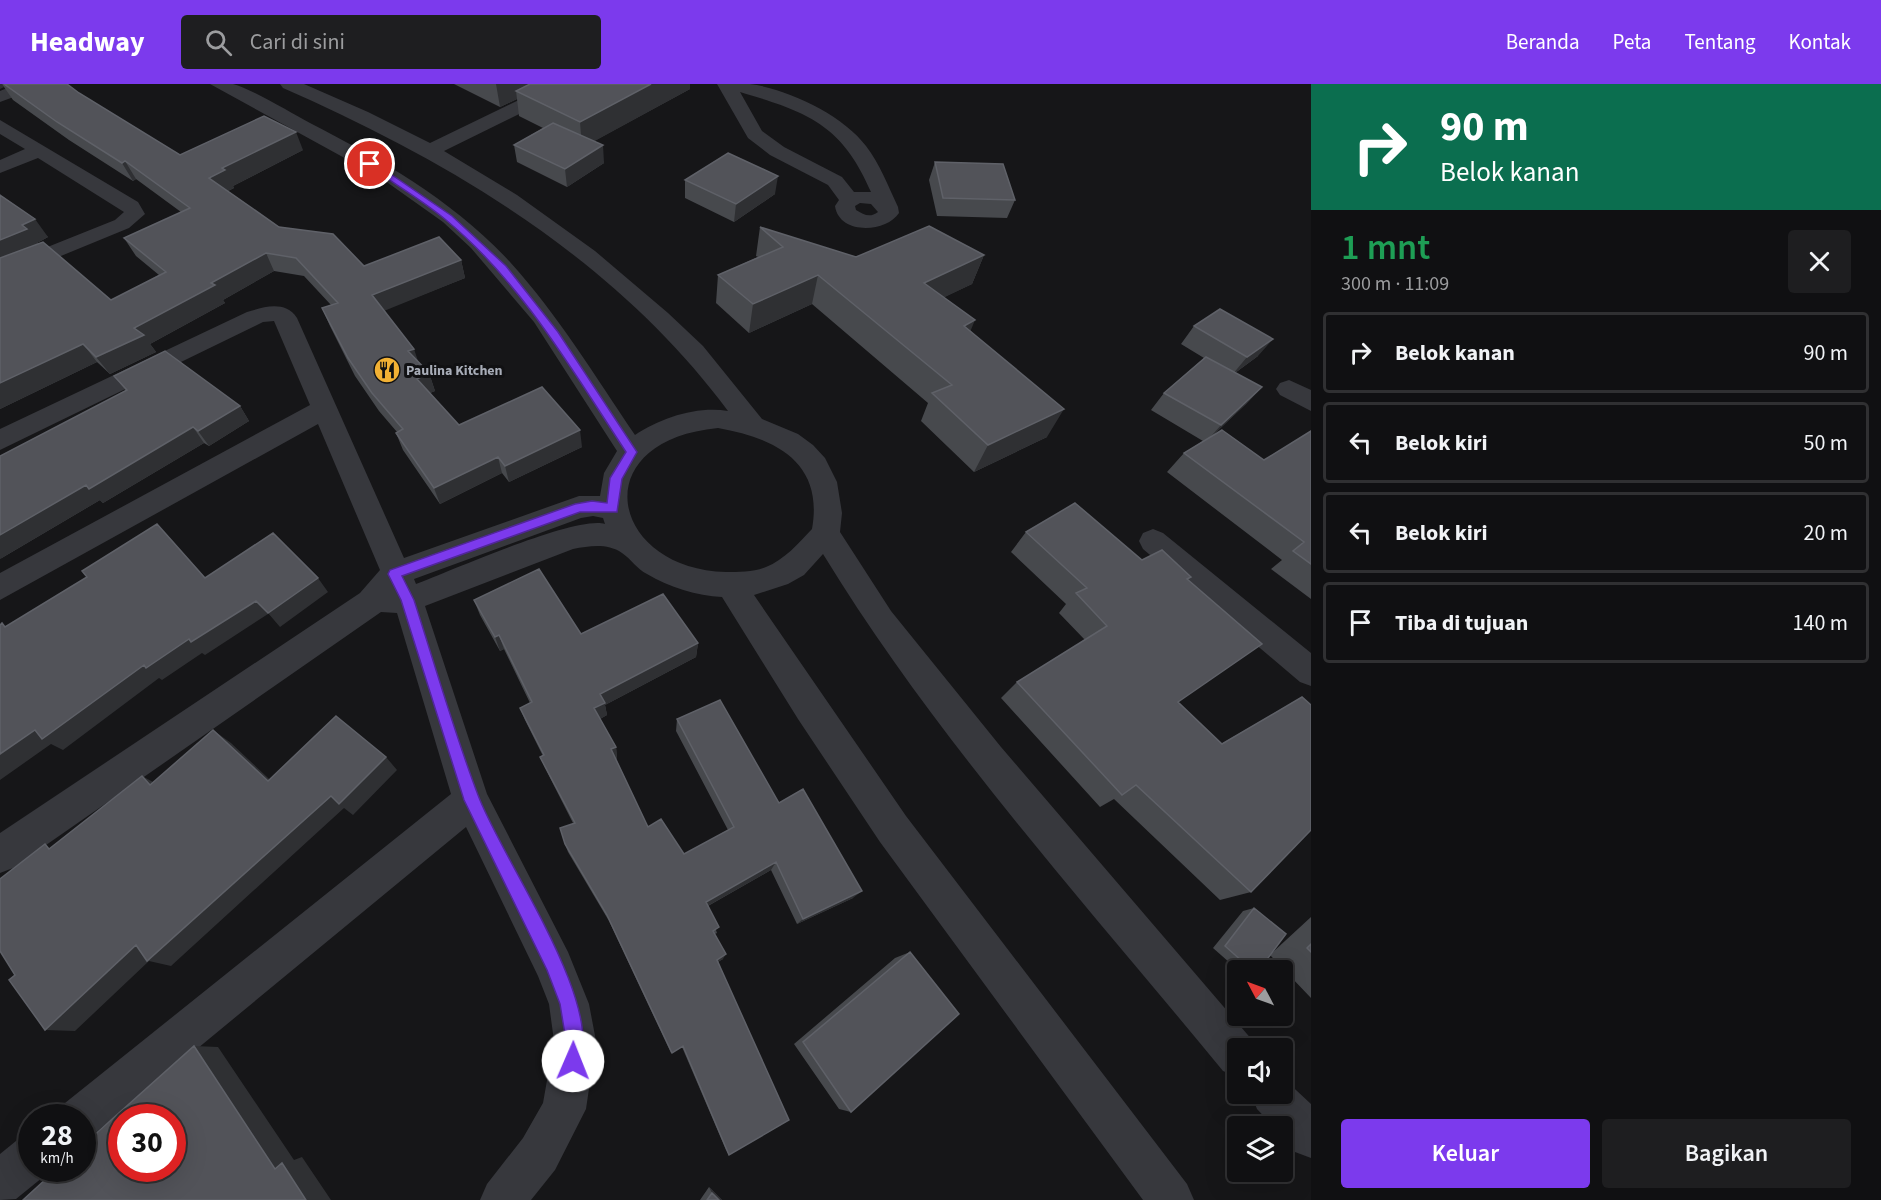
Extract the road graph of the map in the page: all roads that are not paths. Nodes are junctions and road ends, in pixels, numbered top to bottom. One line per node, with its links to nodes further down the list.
1 (33, 84): 6 (street)
2 (219, 84): 19 (street)
3 (289, 84): 9 (street)
4 (566, 84): 9 (street)
5 (728, 84): 11 (street); 12 (street)
6 (0, 97)
7 (0, 126): 8 (street)
8 (38, 151): 10 (street); 13 (street)
9 (429, 151): 17 (street)
10 (0, 167)
11 (872, 176): 12 (street); 12 (street)
12 (835, 181)
13 (0, 274)
14 (1289, 389): 15 (street)
15 (1311, 402)
16 (324, 409): 18 (street); 24 (street); 26 (street)
17 (751, 423): 19 (street); 21 (street)
18 (0, 440)
19 (632, 452): 20 (street)
20 (613, 509): 23 (street); 24 (street)
21 (825, 533): 25 (street); 32 (street)
22 (1153, 541): 29 (street)
23 (630, 544): 25 (street); 27 (street)
24 (395, 574): 27 (street); 28 (street)
25 (731, 585): 39 (street)
26 (0, 588)
27 (408, 600): 28 (street); 30 (street)
28 (371, 602): 31 (street)
29 (1311, 672)
30 (471, 800): 34 (street); 38 (street)
31 (0, 855)
32 (1227, 1043)
33 (1281, 1104): 35 (street)
34 (96, 1105)
35 (1311, 1136)
36 (18, 1168): 37 (street)
37 (0, 1183)
38 (503, 1200)
39 (1171, 1200)

